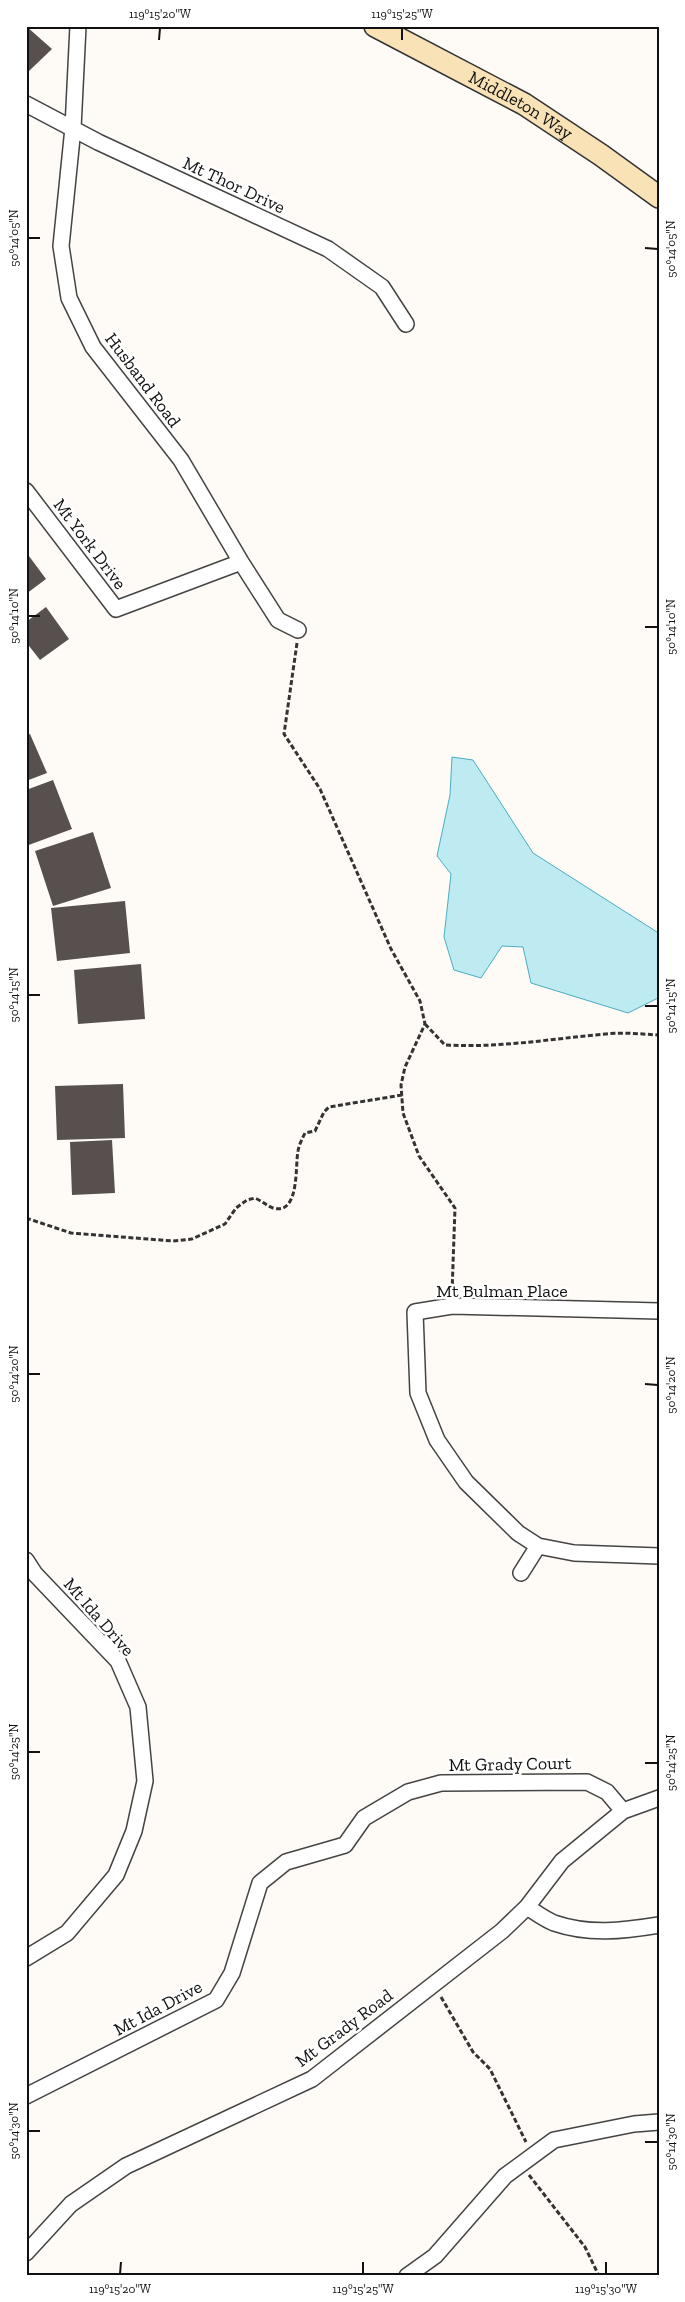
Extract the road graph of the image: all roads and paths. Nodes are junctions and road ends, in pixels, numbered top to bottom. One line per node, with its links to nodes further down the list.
1 (78, 26): 4 (street, Husband Road)
2 (375, 26): 5 (street, Middleton Way)
3 (26, 104): 4 (street, Mt Thor Drive)
4 (72, 128): 6 (street, Mt Thor Drive); 8 (street, Husband Road)
5 (659, 197)
6 (406, 324)
7 (26, 490): 8 (street, Mt York Drive)
8 (240, 562): 9 (street, Husband Road)
9 (298, 630): 10 (path)
10 (425, 1024): 11 (path); 12 (path)
11 (659, 1035)
12 (402, 1095): 13 (path); 14 (path)
13 (26, 1218)
14 (452, 1306): 15 (street, Mt Bulman Place); 16 (street, Mt Bulman Place)
15 (659, 1311)
16 (538, 1546): 17 (street, Mt Bulman Place); 19 (street)
17 (659, 1556)
18 (26, 1560): 25 (street, Mt Ida Drive)
19 (521, 1573)
20 (659, 1798): 21 (street, Mt Grady Road)
21 (623, 1811): 22 (street, Mt Grady Court); 23 (street, Mt Grady Road)
22 (364, 1818): 27 (street, Mt Ida Drive)
23 (527, 1907): 24 (street); 26 (street, Mt Grady Road)
24 (659, 1925)
25 (26, 1958)
26 (434, 1984): 29 (path); 30 (street, Mt Grady Road)
27 (26, 2096)
28 (659, 2122): 29 (street)
29 (527, 2160): 31 (street); 32 (path)
30 (26, 2253)
31 (407, 2276)
32 (599, 2276)

